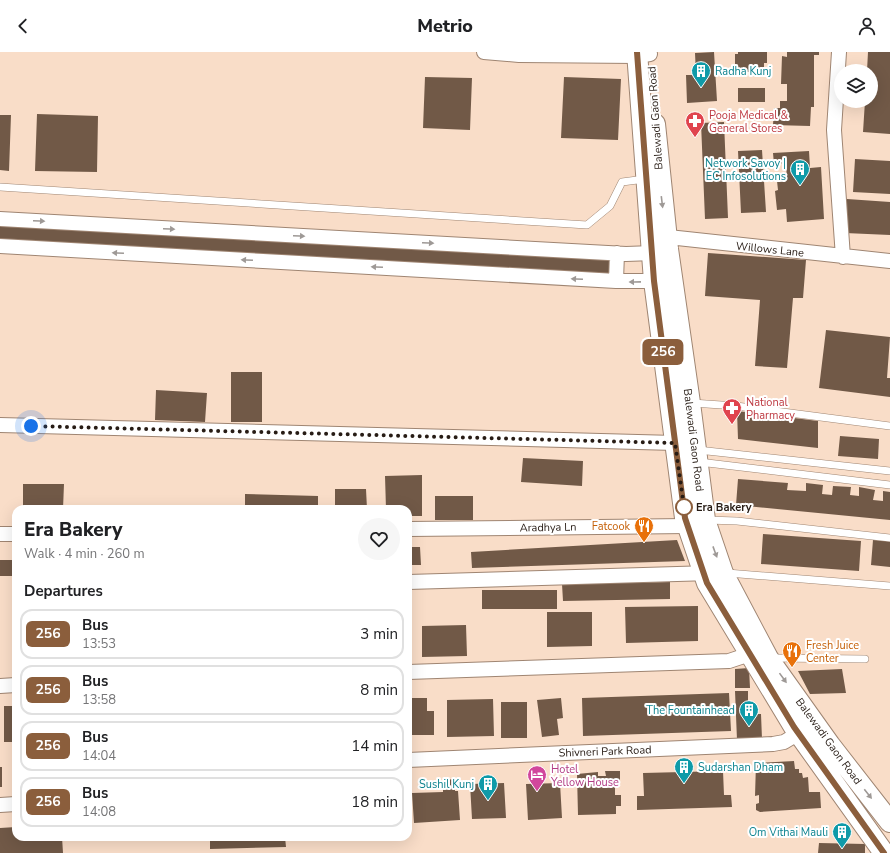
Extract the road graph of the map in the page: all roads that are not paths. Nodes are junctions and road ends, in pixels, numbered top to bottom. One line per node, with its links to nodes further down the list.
1 (484, 52): 3 (street)
2 (839, 52): 10 (street)
3 (643, 54): 4 (main road, Balewadi Gaon Road)
4 (652, 177): 5 (lane); 7 (main road, Balewadi Gaon Road)
5 (0, 187)
6 (0, 219): 9 (street, Willows Lane, one-way to 9)
7 (657, 242): 9 (street, Willows Lane); 10 (street, Willows Lane); 13 (main road, Balewadi Gaon Road); 14 (main road, Balewadi Gaon Road)
8 (0, 246): 12 (street, one-way to 8)
9 (617, 253): 12 (street)
10 (843, 257): 11 (street, Willows Lane)
11 (890, 261)
12 (616, 281): 13 (street, one-way to 12)
13 (654, 281): 17 (main road, Balewadi Gaon Road)
14 (690, 403): 16 (lane); 18 (main road, Balewadi Gaon Road)
15 (0, 425): 17 (street)
16 (890, 426)
17 (675, 443): 21 (main road, Balewadi Gaon Road)
18 (696, 456): 19 (lane); 20 (lane); 21 (main road, Balewadi Gaon Road)
19 (890, 471)
20 (890, 485)
21 (696, 523): 22 (street, Aradhya Ln); 25 (lane); 26 (main road, Balewadi Gaon Road)
22 (412, 529)
23 (0, 534): 24 (street)
24 (12, 534)
25 (890, 538)
26 (713, 573): 27 (street); 28 (lane); 29 (main road, Balewadi Gaon Road)
27 (412, 582)
28 (890, 586)
29 (759, 656): 30 (lane); 31 (street); 34 (main road, Balewadi Gaon Road); 38 (main road, Balewadi Gaon Road, one-way to 38)
30 (865, 659)
31 (412, 672)
32 (12, 685): 33 (street)
33 (0, 686)
34 (799, 733): 35 (street, Shivneri Park Road); 39 (main road, Balewadi Gaon Road)
35 (412, 760)
36 (12, 804): 37 (street)
37 (0, 805)
38 (889, 820)
39 (884, 853)

